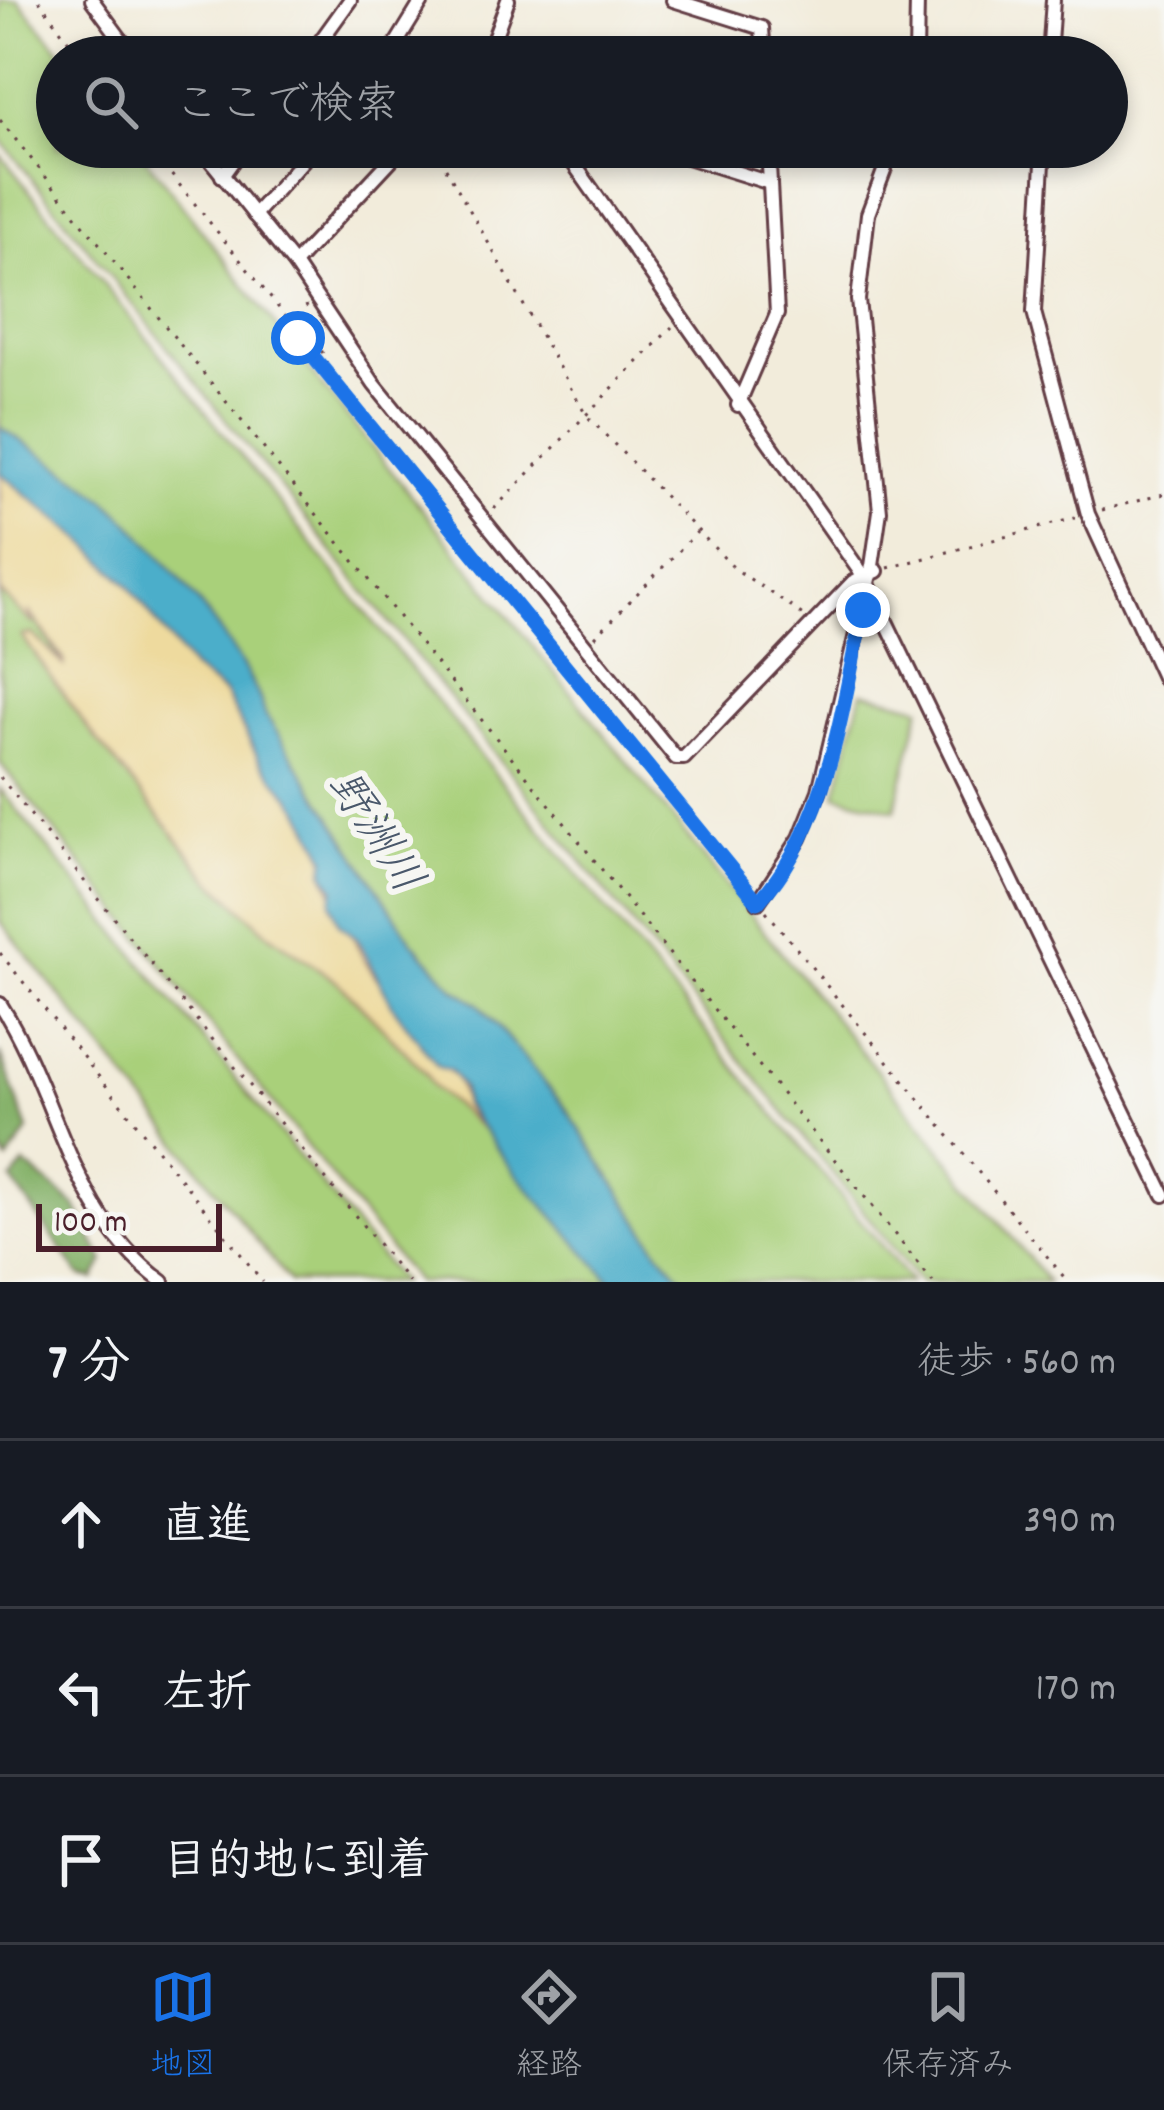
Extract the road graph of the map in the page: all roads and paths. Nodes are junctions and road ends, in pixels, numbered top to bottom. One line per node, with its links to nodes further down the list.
1 (39, 0): 9 (path)
2 (92, 0): 10 (street)
3 (350, 0): 11 (street)
4 (423, 0): 12 (street)
5 (508, 0): 13 (street)
6 (673, 0): 14 (street)
7 (917, 0): 15 (street)
8 (1052, 0): 16 (street)
9 (65, 36)
10 (119, 36)
11 (327, 36)
12 (401, 36)
13 (499, 36)
14 (763, 36)
15 (916, 36)
16 (1050, 36)
17 (0, 121): 18 (path)
18 (36, 166)
19 (38, 168): 56 (path)
20 (166, 168): 37 (path)
21 (216, 168): 31 (street)
22 (228, 168): 31 (street)
23 (296, 168): 33 (street)
24 (383, 168): 34 (street)
25 (446, 168): 39 (path)
26 (577, 168): 36 (street)
27 (722, 168): 32 (street)
28 (769, 168): 32 (street)
29 (885, 168): 44 (street)
30 (1043, 168): 41 (street)
31 (222, 176): 33 (street)
32 (770, 183): 38 (street)
33 (254, 215): 34 (street)
34 (294, 264): 42 (street)
35 (299, 290): 37 (path)
36 (682, 317): 38 (street); 39 (path)
37 (331, 377): 49 (path)
38 (738, 405): 44 (street)
39 (584, 413): 42 (path); 43 (path)
40 (1164, 494): 41 (path)
41 (1088, 514): 44 (path); 47 (street)
42 (482, 521): 46 (street)
43 (698, 531): 45 (path); 46 (path)
44 (871, 575): 45 (street); 49 (street); 52 (street)
45 (814, 623): 46 (street)
46 (585, 647)
47 (1164, 679)
48 (0, 777): 55 (path)
49 (758, 902): 57 (path)
50 (0, 953): 54 (path)
51 (0, 1004): 53 (street)
52 (1164, 1195)
53 (163, 1282)
54 (263, 1282)
55 (409, 1282)
56 (933, 1282)
57 (1068, 1282)

